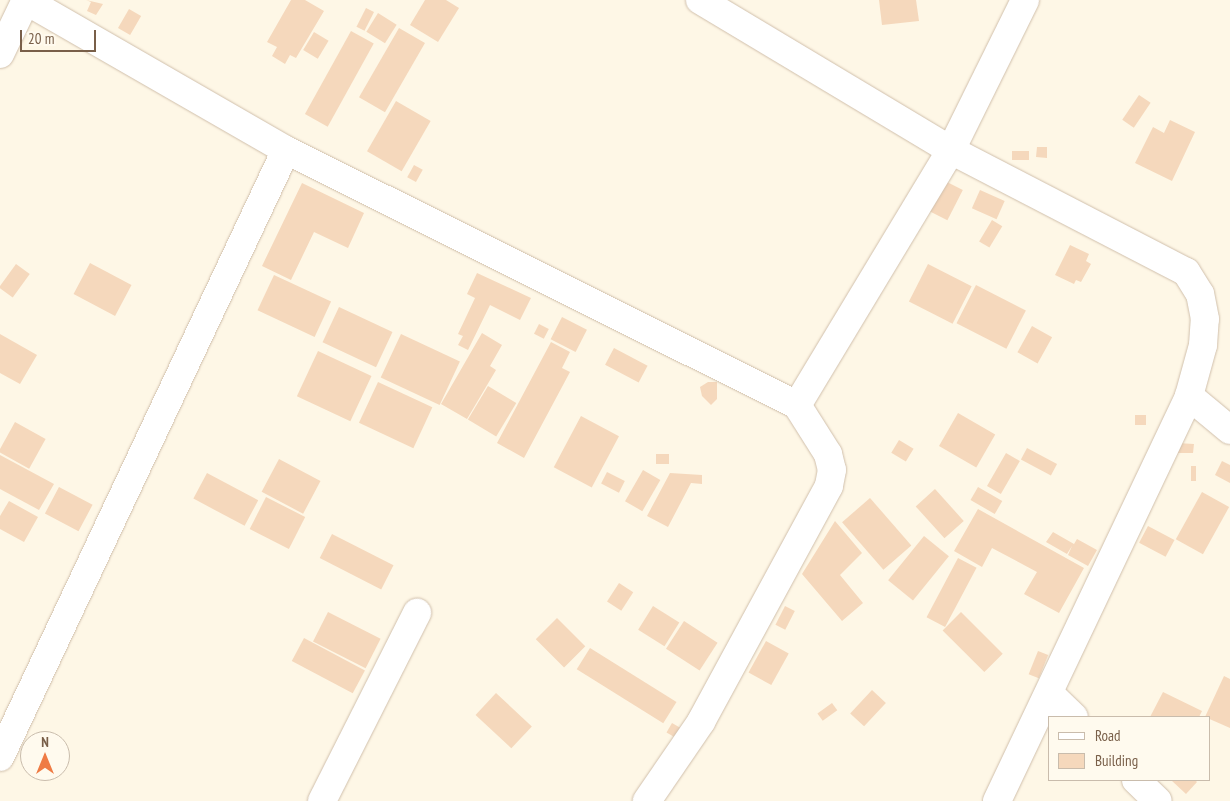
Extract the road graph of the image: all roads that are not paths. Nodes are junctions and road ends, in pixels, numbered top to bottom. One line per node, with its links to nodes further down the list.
1 (26, 0): 4 (street); 5 (street)
2 (700, 0): 6 (street)
3 (1026, 0): 6 (street)
4 (0, 54)
5 (286, 150): 8 (street); 13 (street)
6 (951, 150): 7 (street); 8 (street)
7 (1189, 396): 9 (street); 11 (street)
8 (797, 405): 16 (street)
9 (1230, 430)
10 (417, 614): 15 (street)
11 (1050, 694): 12 (street); 17 (street)
12 (1073, 716)
13 (0, 757)
14 (1137, 781): 18 (street)
15 (322, 801)
16 (647, 801)
17 (997, 801)
18 (1158, 801)

